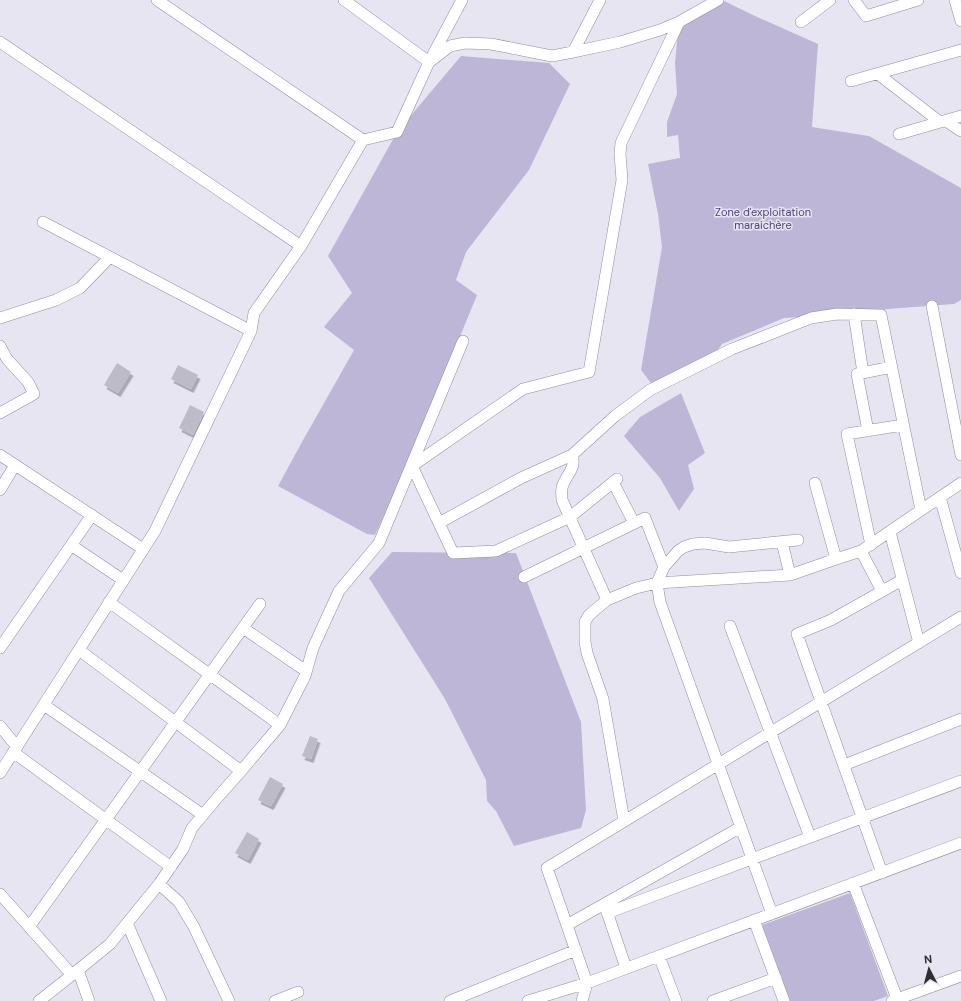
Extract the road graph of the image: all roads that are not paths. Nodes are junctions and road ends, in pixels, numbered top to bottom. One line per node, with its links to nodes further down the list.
1 (158, 0): 24 (street)
2 (344, 0): 17 (street)
3 (462, 0): 17 (street)
4 (600, 0): 16 (street)
5 (718, 0): 12 (street)
6 (830, 0): 13 (street)
7 (854, 0): 10 (street)
8 (918, 0): 10 (street)
9 (955, 0): 11 (street)
10 (895, 3)
11 (961, 20)
12 (680, 22): 16 (street); 44 (street)
13 (800, 22)
14 (0, 42): 26 (street)
15 (961, 50): 18 (street)
16 (573, 52): 17 (street)
17 (429, 62): 24 (street)
18 (878, 74): 19 (street); 21 (street)
19 (851, 81)
20 (961, 116): 21 (street)
21 (943, 122): 22 (street); 23 (street)
22 (961, 131)
23 (899, 134)
24 (364, 140): 26 (street)
25 (43, 222): 27 (street)
26 (301, 246): 31 (street)
27 (110, 257): 30 (street); 31 (street)
28 (932, 306): 42 (street)
29 (854, 314): 35 (street); 36 (street); 41 (street)
30 (0, 318)
31 (251, 331): 60 (street)
32 (464, 341): 44 (street)
33 (0, 346): 34 (street)
34 (4, 359): 37 (street)
35 (892, 367): 36 (street); 38 (street)
36 (862, 373): 39 (street)
37 (0, 413)
38 (903, 425): 39 (street); 49 (street)
39 (868, 431): 57 (street)
40 (0, 455): 43 (street)
41 (572, 455): 51 (street); 52 (street)
42 (961, 455)
43 (15, 465): 47 (street); 50 (street)
44 (412, 466): 52 (street); 80 (street)
45 (815, 483): 62 (street)
46 (961, 483): 48 (street)
47 (0, 490)
48 (940, 497): 49 (street); 64 (street)
49 (921, 510): 54 (street)
50 (92, 515): 58 (street); 60 (street)
51 (570, 517): 52 (street); 53 (street); 59 (street)
52 (438, 523)
53 (634, 523): 59 (street); 63 (street)
54 (890, 532): 57 (street); 68 (street)
55 (798, 540): 56 (street)
56 (782, 542): 63 (street); 65 (street)
57 (871, 544): 61 (street)
58 (71, 545): 67 (street); 78 (street)
59 (584, 548): 66 (street); 71 (street)
60 (143, 549): 67 (street)
61 (861, 551): 62 (street); 70 (street)
62 (836, 559): 65 (street)
63 (664, 567): 69 (street)
64 (961, 573)
65 (790, 574): 69 (street)
66 (524, 577)
67 (123, 580): 72 (street)
68 (902, 580): 70 (street); 77 (street)
69 (657, 583): 71 (street); 90 (street)
70 (882, 591): 82 (street)
71 (607, 600): 99 (street)
72 (109, 602): 79 (street); 81 (street)
73 (260, 604): 76 (street)
74 (961, 617): 77 (street)
75 (730, 626): 88 (street)
76 (243, 628): 80 (street); 81 (street)
77 (919, 642): 82 (street)
78 (0, 648)
79 (79, 650): 83 (street); 85 (street)
80 (306, 671): 86 (street)
81 (210, 674): 85 (street); 86 (street)
82 (821, 702): 88 (street); 91 (street)
83 (44, 705): 89 (street); 93 (street)
84 (961, 719): 91 (street)
85 (176, 722): 92 (street); 93 (street)
86 (280, 724): 92 (street)
87 (0, 726): 89 (street)
88 (770, 732): 90 (street); 101 (street)
89 (15, 750): 94 (street); 98 (street)
90 (718, 764): 99 (street); 100 (street)
91 (844, 765): 97 (street)
92 (242, 771): 96 (street)
93 (140, 772): 96 (street); 98 (street)
94 (0, 773)
95 (961, 781): 97 (street)
96 (203, 815): 104 (street)
97 (862, 818): 101 (street); 105 (street)
98 (106, 820): 104 (street); 114 (street)
99 (624, 821): 113 (street)
100 (741, 827): 103 (street); 109 (street)
101 (810, 837): 103 (street)
102 (961, 843): 105 (street)
103 (752, 859): 109 (street); 110 (street)
104 (171, 866): 107 (street)
105 (882, 873): 106 (street)
106 (853, 883): 110 (street); 124 (street)
107 (159, 884): 112 (street); 128 (street)
108 (0, 894): 114 (street)
109 (606, 908): 113 (street); 117 (street)
110 (772, 914): 111 (street)
111 (754, 920): 116 (street); 120 (street)
112 (127, 923): 118 (street); 127 (street)
113 (567, 925): 115 (street)
114 (29, 927): 118 (street)
115 (576, 950): 121 (street); 130 (street)
116 (659, 956): 117 (street); 133 (street)
117 (626, 968): 121 (street)
118 (75, 972): 125 (street); 126 (street)
119 (961, 976): 124 (street)
120 (776, 978): 123 (street); 135 (street)
121 (587, 983): 131 (street); 132 (street)
122 (298, 992): 129 (street)
123 (727, 998): 134 (street)
124 (896, 1000)
125 (39, 1001)
126 (89, 1001)
127 (161, 1001)
128 (228, 1001)
129 (275, 1001)
130 (450, 1001)
131 (528, 1001)
132 (582, 1001)
133 (676, 1001)
134 (713, 1001)
135 (784, 1001)

